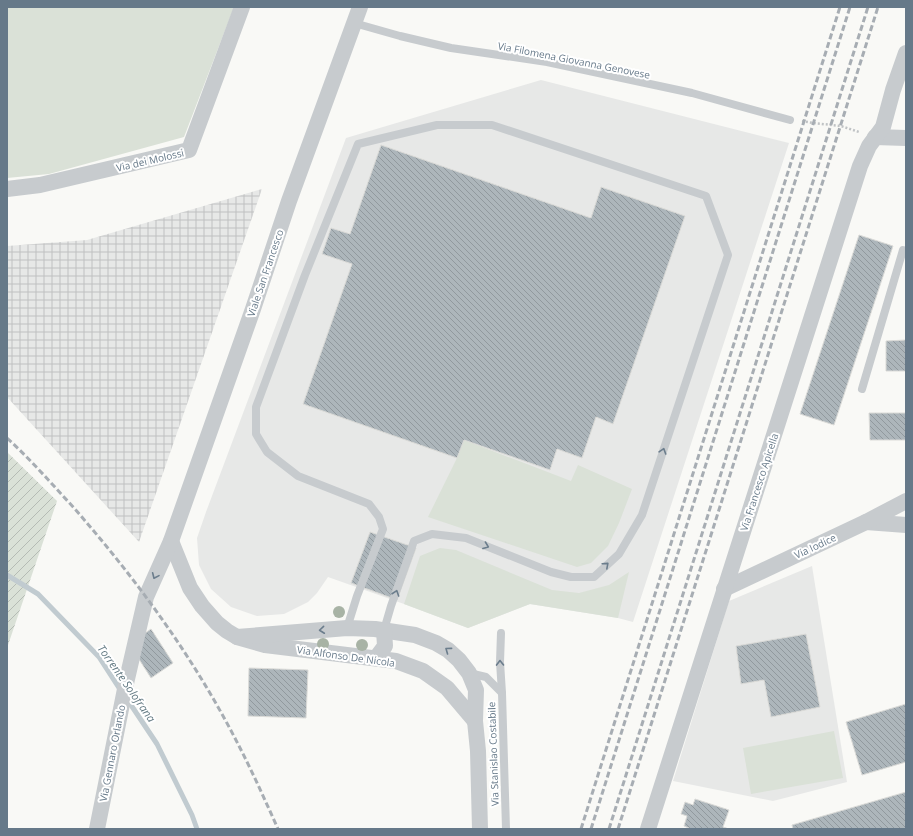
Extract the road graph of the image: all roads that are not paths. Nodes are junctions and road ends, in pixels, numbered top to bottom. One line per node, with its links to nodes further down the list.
1 (242, 7): 8 (street, Via dei Molossi)
2 (360, 7): 3 (street, Viale San Francesco)
3 (354, 23): 5 (lane, Via Filomena Giovanna Genovese); 14 (street, Viale San Francesco)
4 (906, 53): 6 (street, Via Francesco Apicella)
5 (790, 120)
6 (875, 137): 7 (street); 15 (street, Via Francesco Apicella)
7 (906, 138)
8 (7, 189)
9 (906, 251): 10 (lane)
10 (862, 389)
11 (906, 501): 12 (street, Via Iodice)
12 (866, 522): 13 (street); 15 (street, Via Iodice)
13 (906, 525)
14 (172, 541): 19 (street, Via Alfonso De Nicola); 26 (street, Via Gennaro Orlando, one-way to 26)
15 (724, 589): 29 (street, Via Francesco Apicella)
16 (346, 628): 17 (street, Via Alfonso De Nicola); 17 (lane, one-way to 16); 19 (street, Via Alfonso De Nicola, one-way to 19); 20 (street)
17 (384, 630): 21 (street); 22 (street, Via Alfonso De Nicola, one-way to 17)
18 (501, 633): 24 (lane, one-way to 18)
19 (237, 637): 20 (street, Via Alfonso De Nicola)
20 (343, 655): 21 (street, Via Alfonso De Nicola)
21 (376, 658): 23 (street, Via Alfonso De Nicola)
22 (469, 673): 23 (street); 24 (lane, Via Stanislao Costabile); 25 (street, Via Alfonso De Nicola)
23 (447, 688): 25 (street, Via Alfonso De Nicola)
24 (502, 693): 28 (lane, Via Stanislao Costabile)
25 (475, 721): 27 (street)
26 (97, 829)
27 (480, 829)
28 (506, 829)
29 (648, 829)

